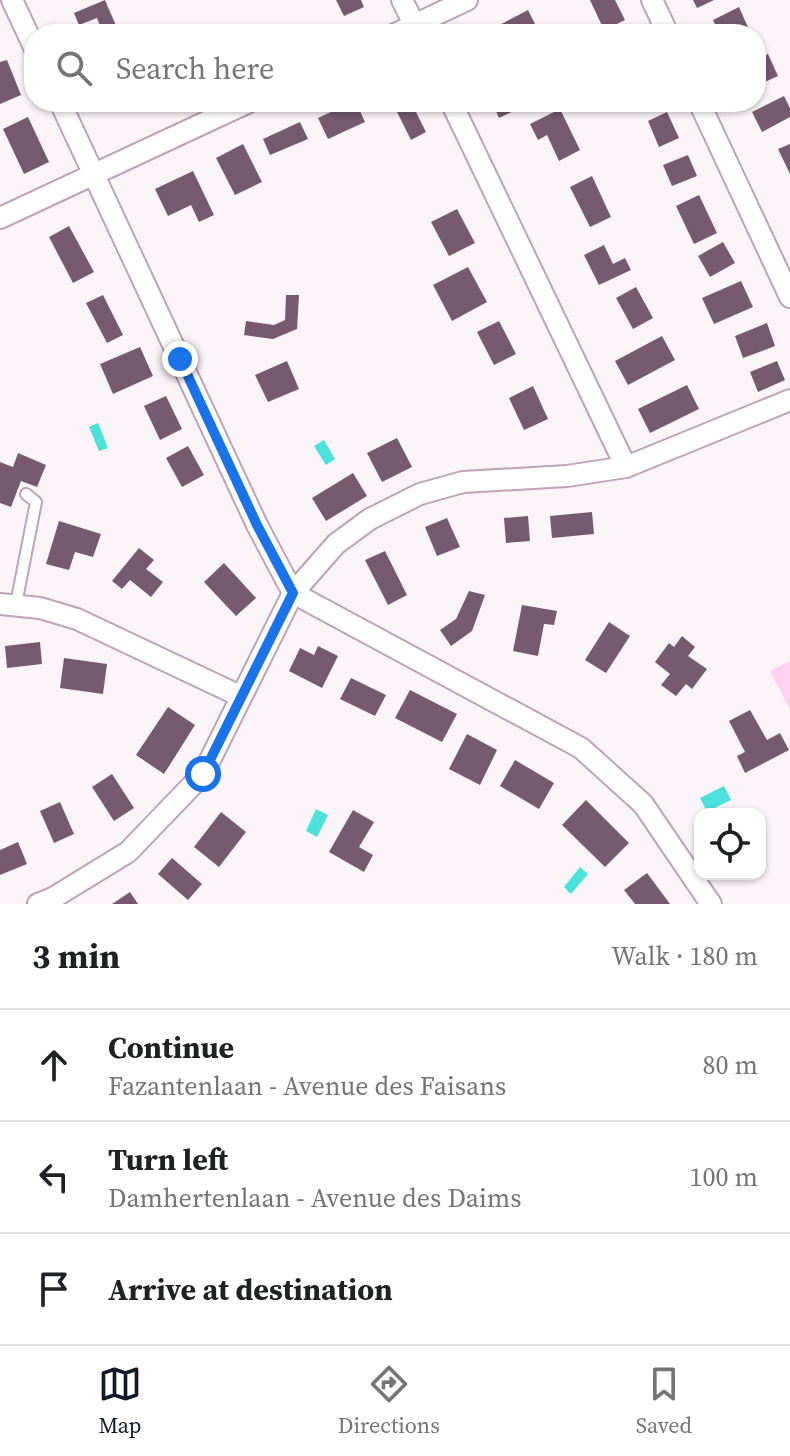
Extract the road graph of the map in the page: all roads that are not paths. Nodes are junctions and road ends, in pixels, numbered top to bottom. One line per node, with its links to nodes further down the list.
1 (12, 0): 8 (street)
2 (402, 0): 5 (street)
3 (467, 0): 6 (street)
4 (652, 0): 7 (street)
5 (414, 24)
6 (425, 24)
7 (663, 24)
8 (24, 26)
9 (65, 112): 13 (street)
10 (227, 112): 13 (street)
11 (456, 112): 17 (street)
12 (704, 112): 15 (street)
13 (94, 174): 14 (street); 19 (street)
14 (0, 218)
15 (790, 297)
16 (790, 400): 17 (street)
17 (626, 467): 19 (street)
18 (26, 494): 20 (lane)
19 (293, 593): 21 (street); 23 (street)
20 (8, 604): 21 (street)
21 (240, 696): 22 (street)
22 (38, 904)
23 (711, 904)

